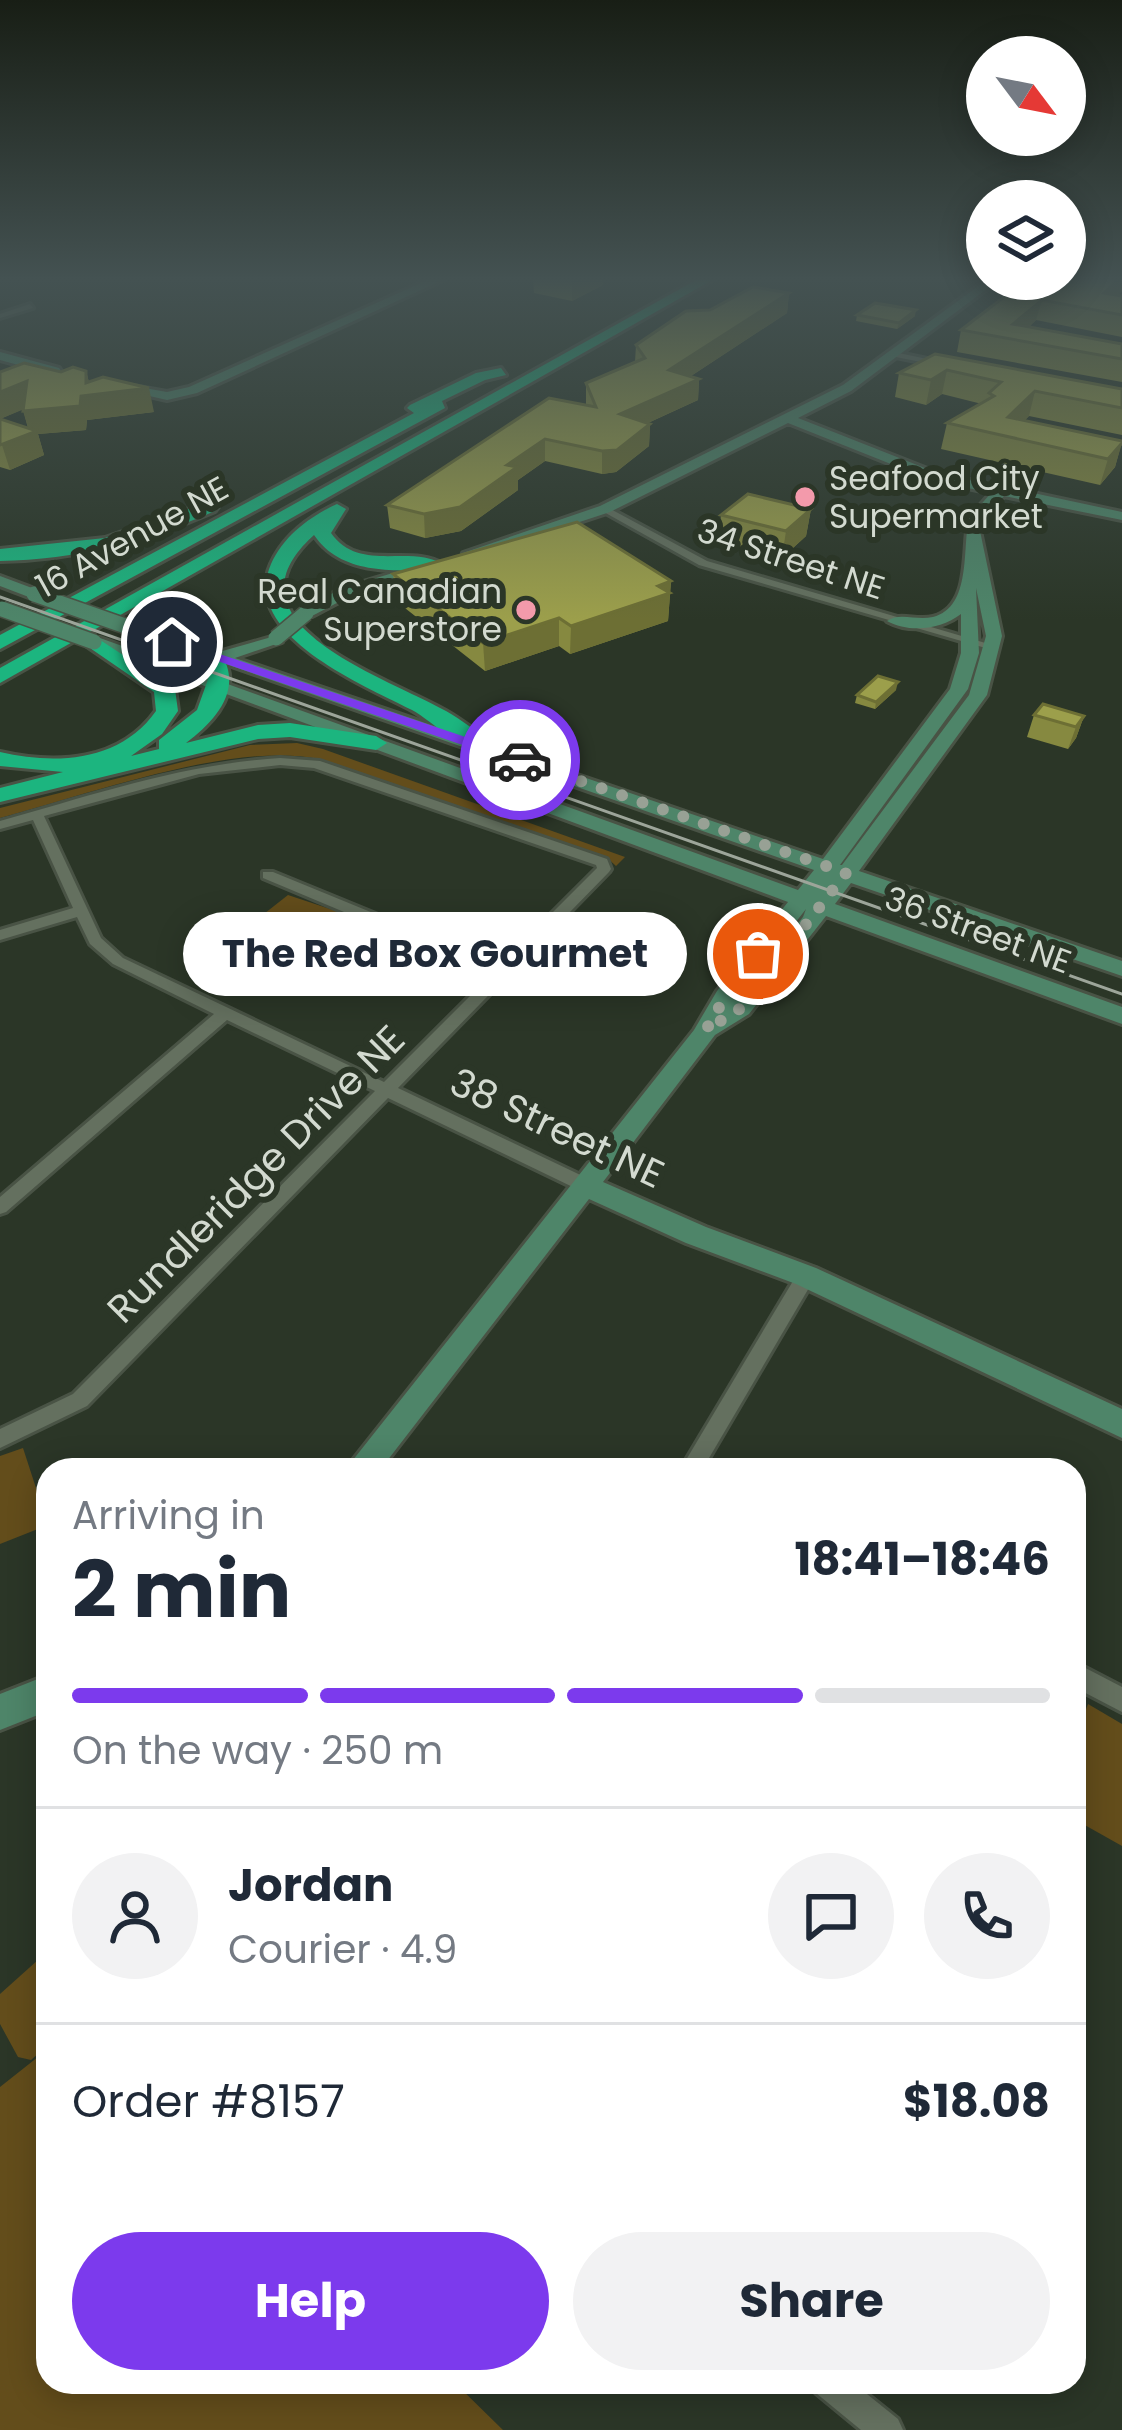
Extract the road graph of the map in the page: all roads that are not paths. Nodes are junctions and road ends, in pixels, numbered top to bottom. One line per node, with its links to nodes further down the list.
1 (149, 392): 2 (street)
2 (183, 392)
3 (448, 392): 12 (highway)
4 (463, 392): 26 (highway, 16 Avenue NE)
5 (508, 392): 23 (highway, 16 Avenue NE)
6 (510, 392): 13 (highway)
7 (838, 392): 8 (street)
8 (787, 418): 9 (street); 10 (street)
9 (820, 431): 10 (street); 11 (street)
10 (755, 435): 14 (street)
11 (1007, 490): 15 (street); 16 (street)
12 (238, 495): 17 (highway); 21 (highway)
13 (343, 503): 18 (highway); 35 (highway)
14 (605, 509): 18 (street); 22 (street, 34 Street NE)
15 (1122, 516)
16 (974, 551): 20 (street); 27 (street)
17 (0, 555)
18 (435, 565): 24 (street, bridge)
19 (0, 581): 28 (street, 36 Street NE, bridge)
20 (968, 595): 22 (street); 25 (street)
21 (1, 614): 23 (street, 36 Street NE, bridge)
22 (895, 621): 25 (street, 34 Street NE)
23 (96, 632): 30 (highway, 16 Avenue NE); 31 (highway); 32 (street, 36 Street NE); 36 (highway)
24 (276, 638): 28 (street); 29 (street); 33 (street)
25 (969, 641): 27 (street, 34 Street NE); 40 (street)
26 (0, 643)
27 (993, 647): 43 (street)
28 (216, 657): 29 (street, 36 Street NE); 32 (highway)
29 (253, 669): 32 (street); 33 (street, 36 Street NE)
30 (0, 676)
31 (0, 687)
32 (229, 690): 34 (street, 36 Street NE); 37 (highway); 38 (highway)
33 (352, 702): 35 (street, 36 Street NE)
34 (376, 743): 37 (highway); 45 (street, 36 Street NE)
35 (484, 748): 44 (street, 36 Street NE)
36 (0, 759)
37 (142, 761): 38 (highway)
38 (110, 769): 39 (highway)
39 (0, 795)
40 (874, 805): 44 (street); 47 (street)
41 (37, 815): 42 (street, Rundleridge Drive NE); 48 (street, 38 Street NE); 53 (street, Rundleridge Drive NE)
42 (0, 826)
43 (872, 839): 47 (street); 49 (street)
44 (782, 851): 47 (street, 36 Street NE)
45 (725, 873): 47 (street, 36 Street NE); 50 (street)
46 (268, 875): 53 (street)
47 (824, 887): 49 (street, 36 Street NE); 50 (street); 55 (street, 36 Street NE); 56 (street)
48 (80, 910): 51 (street); 54 (street, 38 Street NE)
49 (978, 919): 52 (street, 36 Street NE)
50 (779, 925): 56 (street)
51 (0, 934)
52 (1122, 969)
53 (502, 972): 57 (street, Rundleridge Drive NE)
54 (224, 1014): 57 (street, 38 Street NE); 59 (street)
55 (1122, 1016)
56 (706, 1030): 58 (street)
57 (386, 1090): 58 (street, 38 Street NE); 62 (street, Rundleridge Drive NE)
58 (587, 1186): 60 (street, 38 Street NE); 63 (street)
59 (0, 1207)
60 (806, 1276): 61 (street, 38 Street NE); 64 (street)
61 (1122, 1424)
62 (0, 1438)
63 (371, 1458)
64 (700, 1458)
65 (1086, 1680): 67 (street)
66 (36, 1698): 68 (street)
67 (1122, 1700)
68 (0, 1712)
69 (842, 2394): 70 (street)
70 (887, 2430)

